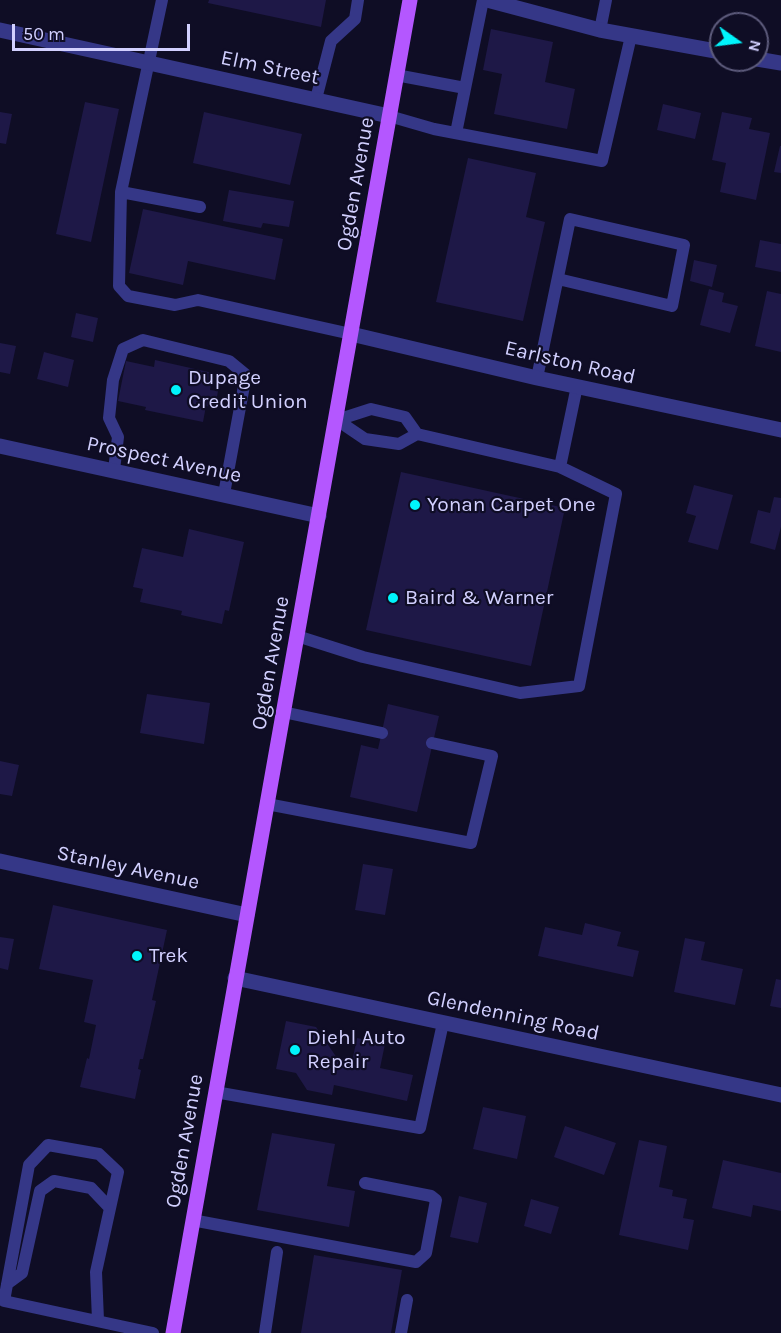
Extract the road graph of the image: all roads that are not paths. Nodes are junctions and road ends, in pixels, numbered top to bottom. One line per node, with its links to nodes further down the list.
1 (162, 0): 10 (lane)
2 (358, 0): 13 (lane)
3 (410, 0): 11 (main road, Ogden Avenue)
4 (485, 0): 7 (street); 12 (lane)
5 (606, 0): 7 (lane)
6 (0, 30): 10 (street, Elm Street)
7 (600, 30): 8 (street)
8 (631, 36): 9 (street); 15 (lane)
9 (709, 50)
10 (148, 63): 13 (street, Elm Street); 16 (lane)
11 (396, 75): 12 (lane); 14 (main road, Ogden Avenue)
12 (465, 88): 15 (lane)
13 (316, 99): 14 (street, Elm Street)
14 (389, 116): 15 (lane); 19 (main road, Ogden Avenue)
15 (456, 133)
16 (121, 192): 17 (lane); 19 (lane)
17 (200, 207)
18 (558, 279): 18 (lane); 20 (lane)
19 (351, 334): 20 (street, Earlston Road); 22 (main road, Ogden Avenue)
20 (537, 378): 21 (street, Earlston Road)
21 (577, 386): 23 (street, Earlston Road); 26 (lane)
22 (336, 420): 24 (lane); 24 (lane); 29 (main road, Ogden Avenue)
23 (781, 430)
24 (417, 434): 26 (lane)
25 (0, 446): 27 (street, Prospect Avenue)
26 (560, 467): 30 (lane)
27 (114, 470): 28 (street, Prospect Avenue); 28 (lane)
28 (224, 494): 29 (street, Prospect Avenue)
29 (319, 516): 30 (main road, Ogden Avenue)
30 (297, 636): 31 (main road, Ogden Avenue)
31 (283, 712): 32 (lane); 34 (main road, Ogden Avenue)
32 (382, 733)
33 (432, 743): 34 (lane)
34 (267, 804): 36 (main road, Ogden Avenue)
35 (0, 861): 36 (street, Stanley Avenue)
36 (247, 915): 37 (main road, Ogden Avenue)
37 (235, 978): 38 (street, Glendenning Road); 39 (main road, Ogden Avenue)
38 (443, 1023): 39 (lane); 40 (street, Glendenning Road)
39 (215, 1092): 43 (main road, Ogden Avenue)
40 (781, 1095)
41 (365, 1183): 43 (lane)
42 (110, 1208): 45 (lane); 45 (lane); 47 (lane)
43 (192, 1220): 49 (main road, Ogden Avenue)
44 (277, 1252): 50 (lane)
45 (8, 1284): 47 (lane)
46 (407, 1300): 51 (lane)
47 (98, 1320): 48 (lane)
48 (153, 1333)
49 (173, 1333)
50 (264, 1333)
51 (401, 1333)

